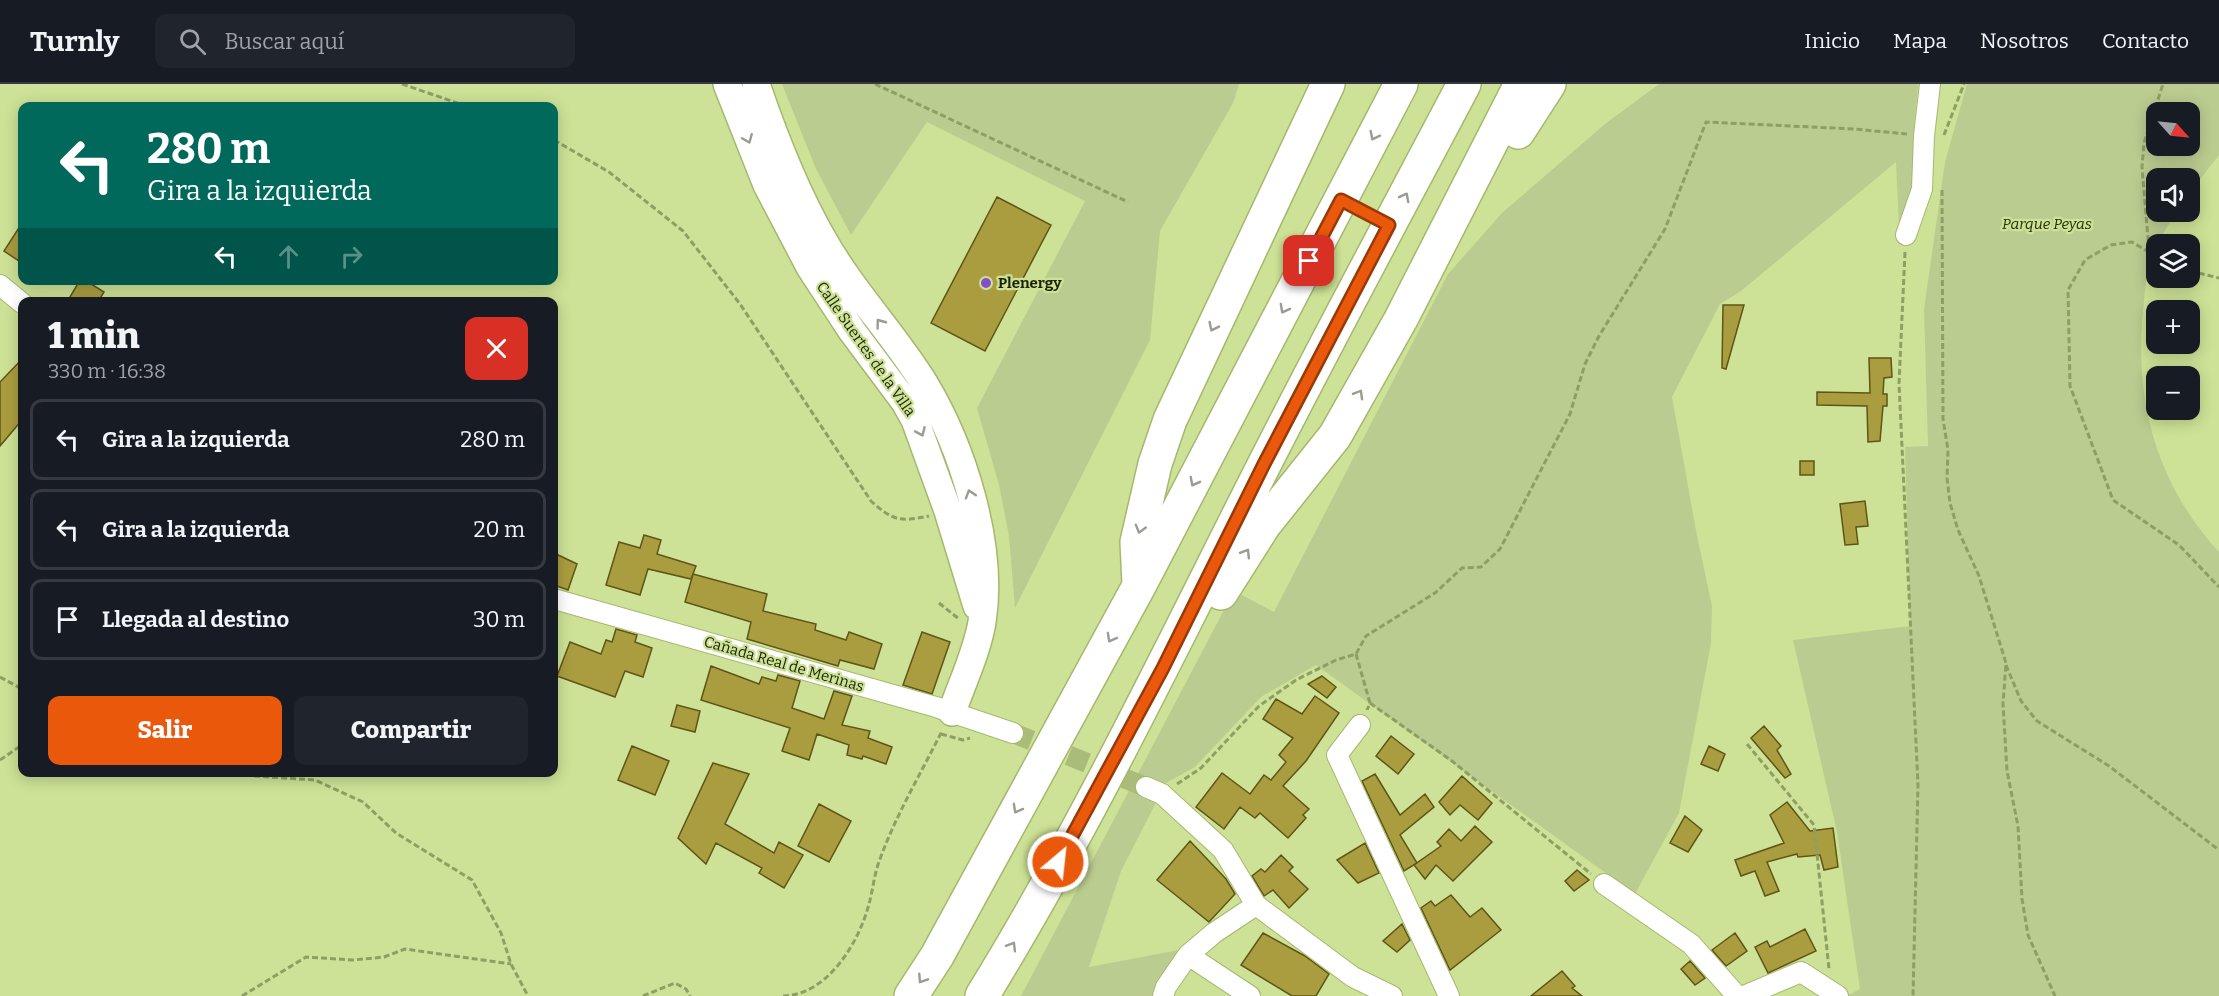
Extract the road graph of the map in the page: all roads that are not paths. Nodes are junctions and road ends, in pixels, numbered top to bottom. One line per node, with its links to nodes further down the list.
1 (727, 84): 19 (main road, Calle Suertes de la Villa, one-way to 19)
2 (756, 84): 19 (main road, Calle Suertes de la Villa, one-way to 2)
3 (1328, 84): 13 (highway)
4 (1340, 84): 13 (highway)
5 (1401, 84): 10 (highway, one-way to 10)
6 (1464, 84): 11 (highway, one-way to 6)
7 (1521, 84): 16 (highway)
8 (1548, 84): 16 (highway)
9 (1930, 84): 12 (street)
10 (1341, 200): 11 (lane); 17 (highway, one-way to 17)
11 (1389, 225): 20 (highway)
12 (1906, 235)
13 (1236, 281): 17 (highway, one-way to 17)
14 (0, 285): 15 (street)
15 (18, 300)
16 (1401, 319): 20 (highway, one-way to 16)
17 (1139, 586): 29 (highway, one-way to 29)
18 (558, 600): 21 (street, Cañada Real de Merinas)
19 (982, 624): 21 (main road, Calle Suertes de la Villa)
20 (1163, 668): 30 (highway, one-way to 20)
21 (952, 712): 23 (street, Cañada Real de Merinas)
22 (1360, 725): 34 (street)
23 (1013, 733)
24 (1154, 790): 26 (street)
25 (1604, 884): 35 (street)
26 (1256, 904): 27 (street); 33 (street)
27 (1188, 955): 31 (street); 32 (street)
28 (1835, 994): 36 (street)
29 (911, 996)
30 (982, 996)
31 (1163, 996)
32 (1250, 996)
33 (1392, 996)
34 (1449, 996)
35 (1737, 996)
36 (1744, 996)

